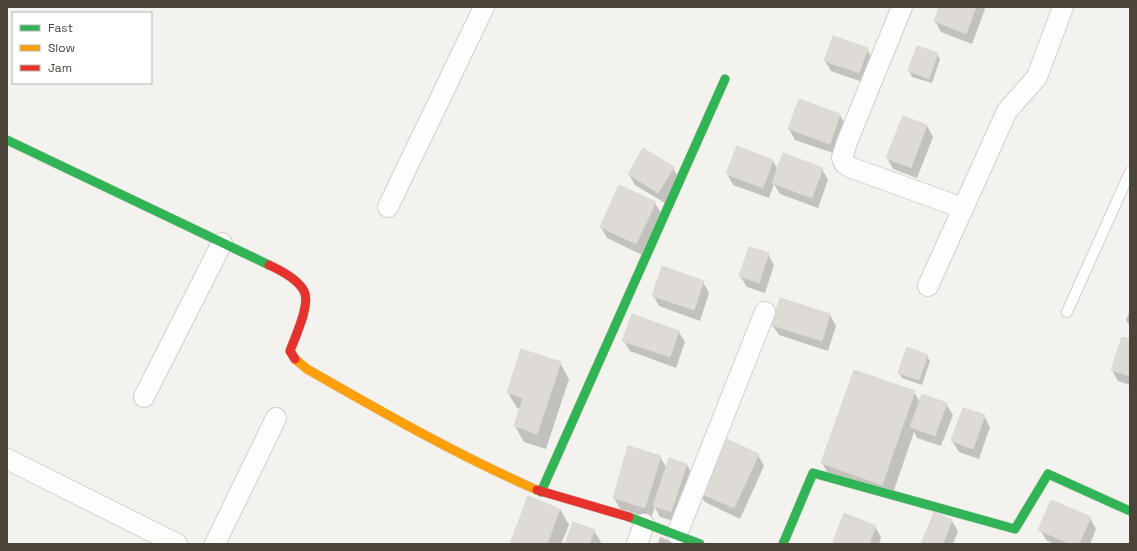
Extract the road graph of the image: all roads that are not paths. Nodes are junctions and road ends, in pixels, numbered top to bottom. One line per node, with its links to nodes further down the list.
1 (484, 7): 7 (street)
2 (902, 7): 8 (street)
3 (1062, 7): 8 (street)
4 (725, 79): 16 (street)
5 (7, 140): 9 (street)
6 (1130, 172): 12 (lane)
7 (388, 207)
8 (963, 208): 10 (street)
9 (222, 243): 13 (street); 16 (street)
10 (928, 286)
11 (766, 312): 19 (street)
12 (1066, 312)
13 (144, 397)
14 (276, 418): 21 (street)
15 (7, 459): 20 (street)
16 (541, 492): 18 (street)
17 (1130, 511): 24 (street)
18 (644, 524): 19 (street); 22 (street)
19 (677, 534): 23 (street)
20 (177, 544)
21 (215, 544)
22 (637, 544)
23 (700, 544)
24 (783, 544)

